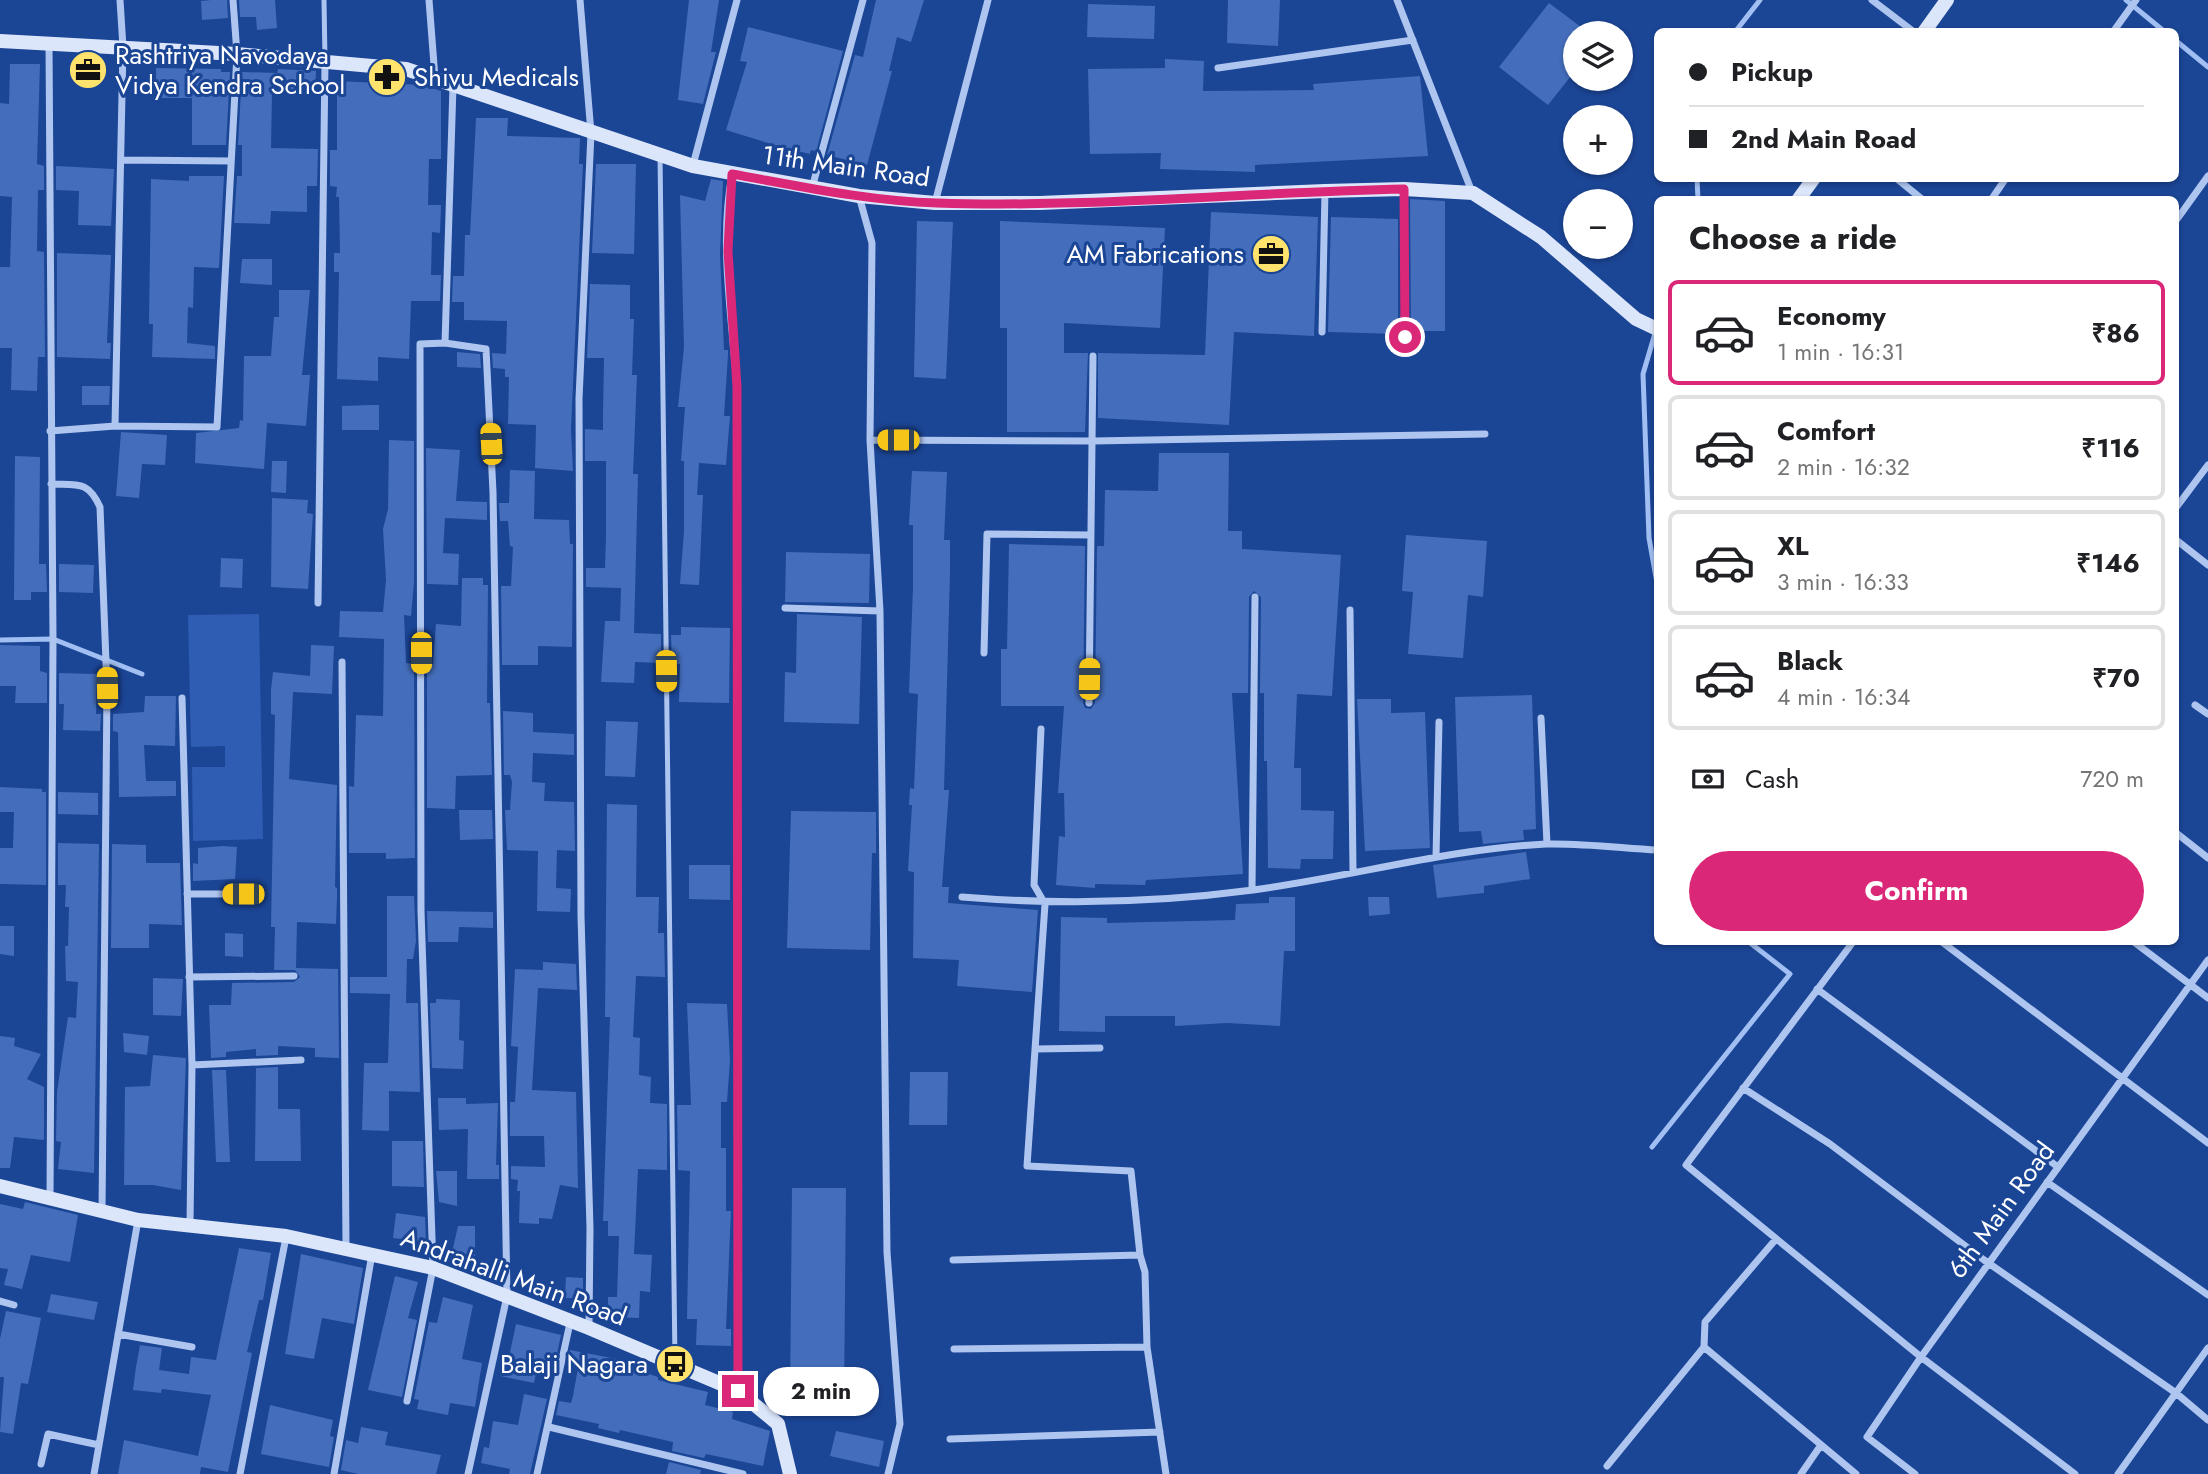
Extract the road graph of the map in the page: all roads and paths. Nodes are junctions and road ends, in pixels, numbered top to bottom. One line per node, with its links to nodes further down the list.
1 (120, 0): 19 (street)
2 (233, 0): 20 (street)
3 (324, 0): 21 (lane)
4 (429, 0): 23 (street)
5 (580, 0): 25 (street)
6 (737, 0): 29 (street)
7 (863, 0): 33 (street)
8 (988, 0): 39 (street)
9 (1397, 0): 16 (street)
10 (1872, 0): 13 (street)
11 (1947, 0): 14 (street)
12 (2136, 0): 15 (street)
13 (1909, 28)
14 (1927, 28)
15 (2116, 28)
16 (1413, 40): 22 (street); 36 (street)
17 (0, 41): 18 (street, 11th Main Road)
18 (49, 43): 19 (street, 11th Main Road); 47 (street)
19 (123, 47): 20 (street, 11th Main Road); 27 (street)
20 (237, 54): 21 (street, 11th Main Road); 28 (street)
21 (325, 62): 23 (street, 11th Main Road); 58 (street)
22 (1218, 68)
23 (435, 79): 24 (street, 11th Main Road)
24 (453, 85): 25 (street, 11th Main Road); 44 (street)
25 (591, 133): 26 (street, 11th Main Road); 118 (street)
26 (660, 155): 29 (street, 11th Main Road); 126 (lane)
27 (121, 160): 28 (street); 46 (street)
28 (231, 161): 46 (street)
29 (693, 166): 30 (street, 11th Main Road)
30 (732, 174): 33 (street, 11th Main Road); 127 (street)
31 (2208, 176): 40 (street)
32 (1901, 182): 38 (street)
33 (812, 189): 37 (street, 11th Main Road)
34 (1404, 189): 35 (street, 11th Main Road); 36 (street, 11th Main Road); 43 (street)
35 (1325, 191): 39 (street, 11th Main Road); 42 (street)
36 (1473, 193): 41 (street, 11th Main Road)
37 (859, 196): 39 (street, 11th Main Road); 49 (street)
38 (1918, 196)
39 (935, 203)
40 (2179, 216)
41 (1653, 327)
42 (1322, 332)
43 (1405, 337)
44 (445, 343): 112 (street); 114 (street)
45 (1093, 356): 50 (street)
46 (115, 426): 47 (street)
47 (50, 430): 52 (street)
48 (1485, 434): 50 (street)
49 (870, 440): 50 (street); 61 (street)
50 (1093, 441): 54 (street)
51 (2208, 465): 53 (street)
52 (51, 485): 101 (street); 102 (street)
53 (2179, 504)
54 (1091, 535): 62 (street); 65 (street)
55 (2179, 542): 56 (street)
56 (2208, 565)
57 (1255, 597): 77 (street)
58 (317, 603)
59 (785, 608): 61 (street)
60 (1350, 610): 76 (street)
61 (880, 611): 145 (street)
62 (984, 653)
63 (342, 662): 107 (street)
64 (182, 698): 78 (street)
65 (1089, 703)
66 (2194, 705): 67 (street)
67 (2208, 714)
68 (1541, 718): 72 (street)
69 (1439, 722): 74 (street)
70 (1041, 729): 81 (street)
71 (2179, 835): 75 (street)
72 (1547, 844): 73 (street); 74 (street)
73 (1654, 850)
74 (1436, 857): 76 (street)
75 (2208, 858)
76 (1353, 871): 77 (street)
77 (1252, 890): 81 (street)
78 (187, 894): 79 (street); 87 (street)
79 (243, 894)
80 (962, 897): 81 (street)
81 (1045, 904): 92 (street)
82 (1851, 945): 89 (street)
83 (1946, 945): 95 (street)
84 (2138, 945): 88 (street)
85 (2208, 960): 88 (street, 6th Main Road)
86 (294, 976): 87 (street)
87 (189, 977): 94 (street)
88 (2191, 984): 90 (street); 95 (street, 6th Main Road)
89 (1817, 989): 96 (street); 98 (street)
90 (2208, 998)
91 (1100, 1048): 92 (street)
92 (1035, 1049): 109 (street)
93 (301, 1060): 94 (street)
94 (192, 1065): 104 (street)
95 (2122, 1079): 97 (street); 98 (street, 6th Main Road)
96 (1743, 1088): 106 (street); 111 (street)
97 (2208, 1143)
98 (2058, 1167): 99 (street, 6th Main Road)
99 (2048, 1182): 111 (street, 6th Main Road); 113 (street)
100 (0, 1186): 101 (street, Andrahalli Main Road)
101 (50, 1200): 102 (street, Andrahalli Main Road)
102 (102, 1212): 103 (street, Andrahalli Main Road)
103 (138, 1220): 104 (street, Andrahalli Main Road); 119 (street)
104 (190, 1226): 105 (street, Andrahalli Main Road)
105 (286, 1236): 107 (street, Andrahalli Main Road); 139 (street)
106 (1776, 1239): 122 (street); 125 (street)
107 (346, 1248): 108 (street, Andrahalli Main Road)
108 (373, 1253): 112 (street, Andrahalli Main Road); 140 (street)
109 (1140, 1255): 110 (street); 121 (street)
110 (953, 1260)
111 (1990, 1262): 125 (street, 6th Main Road); 128 (street)
112 (433, 1268): 114 (street, Andrahalli Main Road); 129 (street)
113 (2208, 1295)
114 (507, 1296): 117 (street, Andrahalli Main Road); 141 (street)
115 (0, 1301): 116 (street)
116 (14, 1305)
117 (570, 1322): 118 (street, Andrahalli Main Road); 131 (street)
118 (589, 1328): 126 (street, Andrahalli Main Road)
119 (118, 1334): 120 (street); 135 (street)
120 (192, 1347)
121 (1147, 1347): 124 (street); 132 (street)
122 (1704, 1347): 134 (street); 137 (street)
123 (2208, 1348): 128 (street)
124 (954, 1349)
125 (1921, 1357): 149 (street, 6th Main Road); 150 (street)
126 (675, 1364): 127 (street, Andrahalli Main Road)
127 (738, 1391): 144 (street, Andrahalli Main Road)
128 (2176, 1393): 130 (street); 151 (street)
129 (407, 1401)
130 (2208, 1420)
131 (549, 1427): 142 (street); 143 (street)
132 (1160, 1432): 133 (street); 146 (street)
133 (950, 1439)
134 (1821, 1445): 147 (street); 148 (street)
135 (99, 1446): 136 (street); 138 (street)
136 (41, 1464)
137 (1607, 1466)
138 (94, 1474)
139 (240, 1474)
140 (334, 1474)
141 (468, 1474)
142 (537, 1474)
143 (743, 1474)
144 (790, 1474)
145 (888, 1474)
146 (1166, 1474)
147 (1801, 1474)
148 (1856, 1474)
149 (1915, 1474)
150 (2075, 1474)
151 (2118, 1474)

